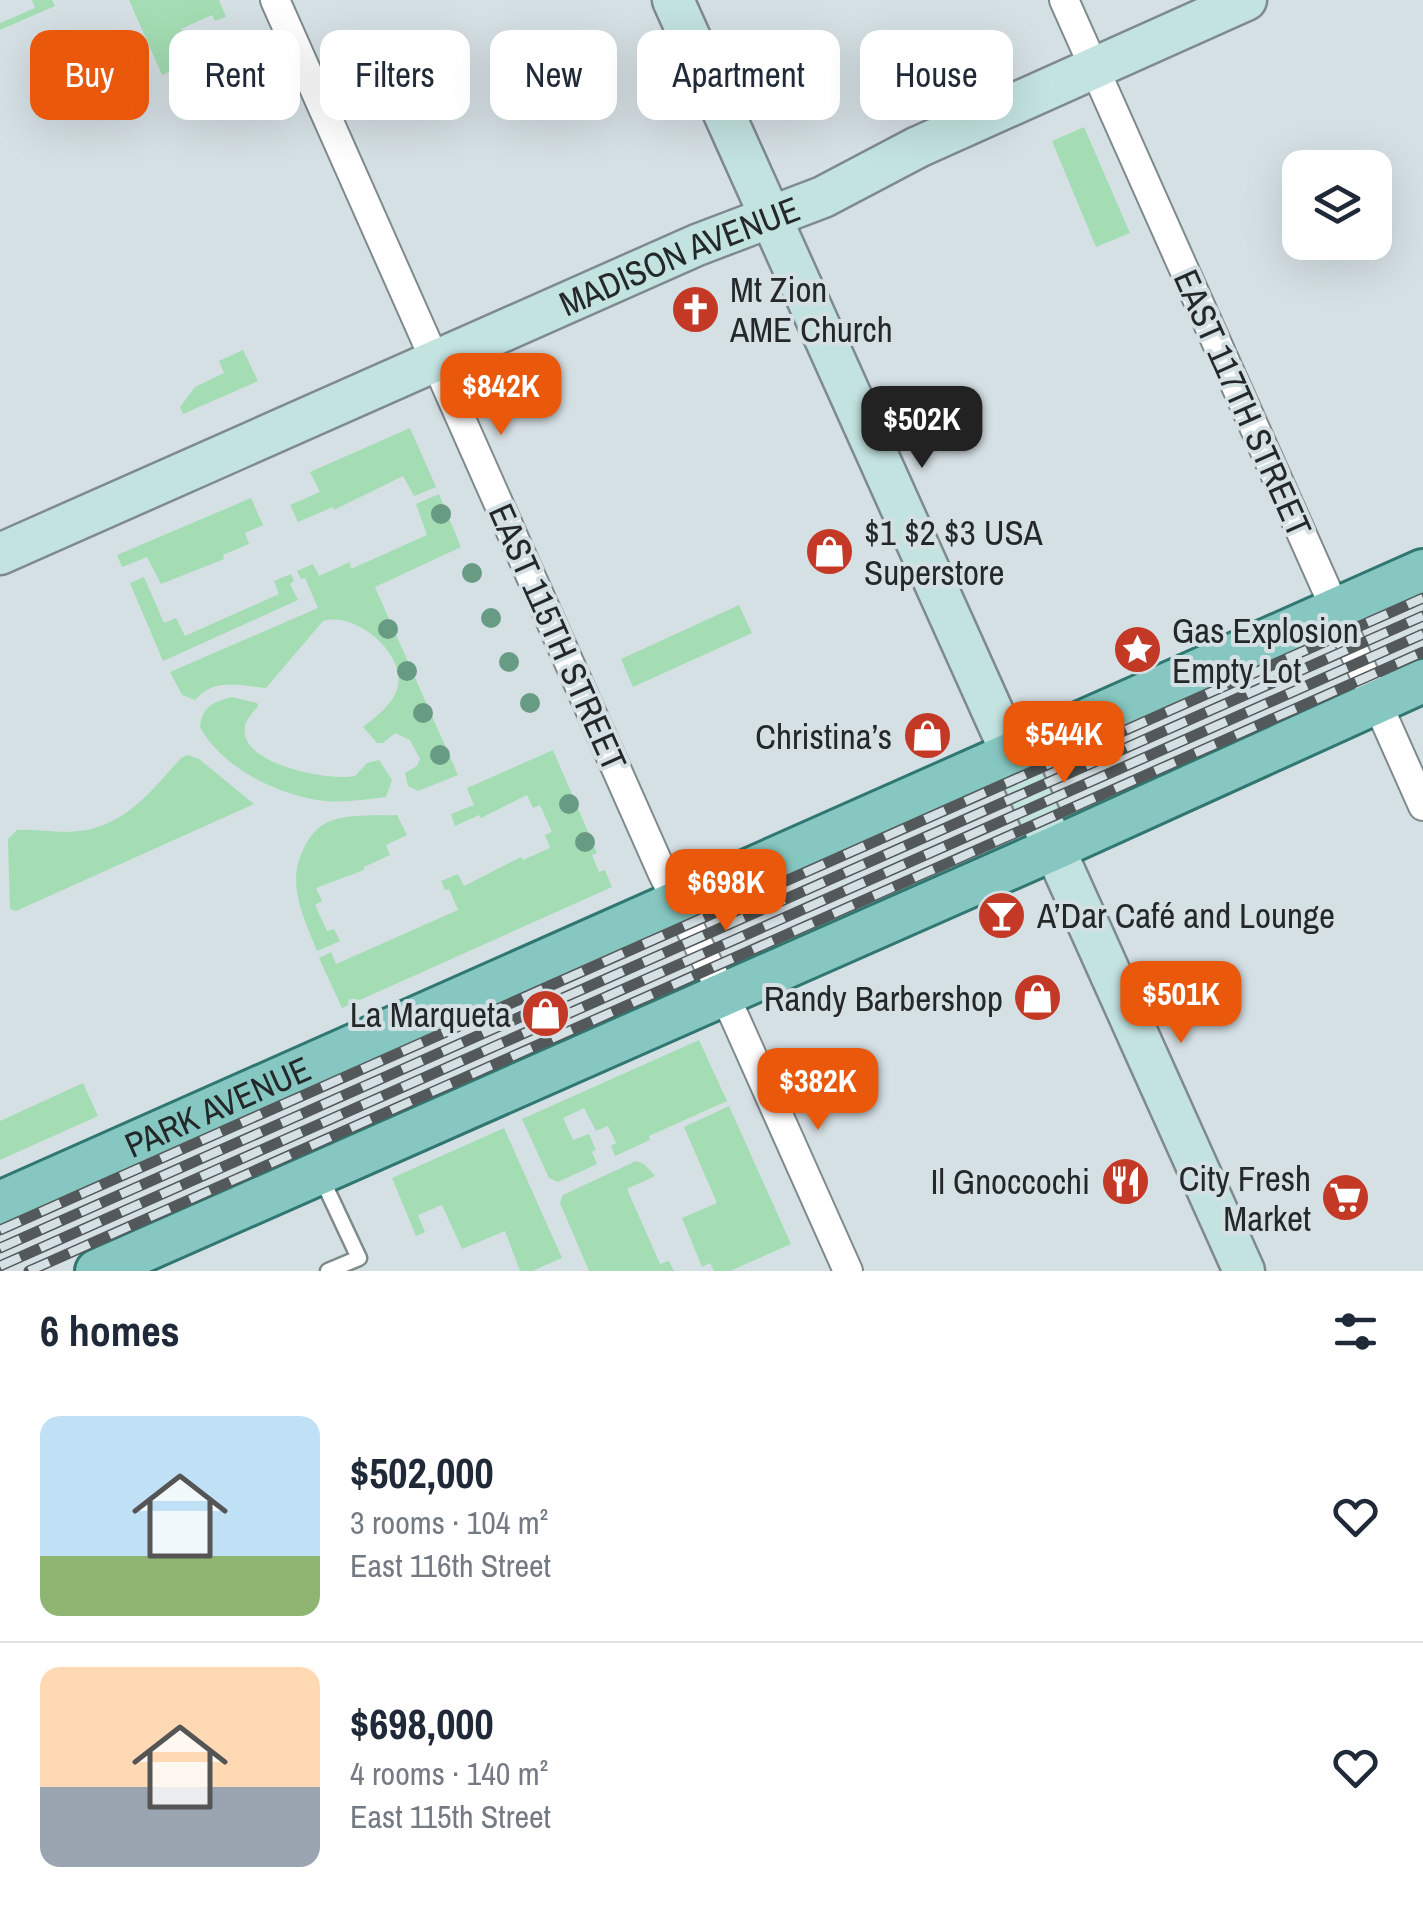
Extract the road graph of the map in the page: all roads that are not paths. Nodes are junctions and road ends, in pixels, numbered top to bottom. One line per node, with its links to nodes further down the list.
1 (275, 0): 7 (street, EAST 115TH STREET)
2 (673, 0): 6 (street)
3 (1064, 0): 5 (street, EAST 117TH STREET)
4 (1246, 0): 5 (street, MADISON AVENUE)
5 (1094, 68): 6 (street, MADISON AVENUE); 10 (street, EAST 117TH STREET)
6 (770, 218): 7 (street, MADISON AVENUE); 13 (street)
7 (435, 361): 8 (street, MADISON AVENUE); 16 (street, EAST 115TH STREET)
8 (0, 554)
9 (1423, 571): 10 (main road, PARK AVENUE)
10 (1335, 610): 12 (street, EAST 117TH STREET); 13 (main road, PARK AVENUE)
11 (1423, 681): 12 (main road)
12 (1376, 702): 14 (street, EAST 117TH STREET); 15 (main road)
13 (1010, 754): 15 (street); 16 (main road, PARK AVENUE)
14 (1423, 806)
15 (1054, 848): 17 (main road); 23 (street)
16 (676, 900): 17 (street, EAST 115TH STREET); 19 (main road, PARK AVENUE)
17 (724, 994): 18 (main road); 22 (street, EAST 115TH STREET)
18 (319, 1172): 20 (main road); 21 (lane)
19 (0, 1203)
20 (98, 1271)
21 (328, 1271)
22 (848, 1271)
23 (1244, 1271)

